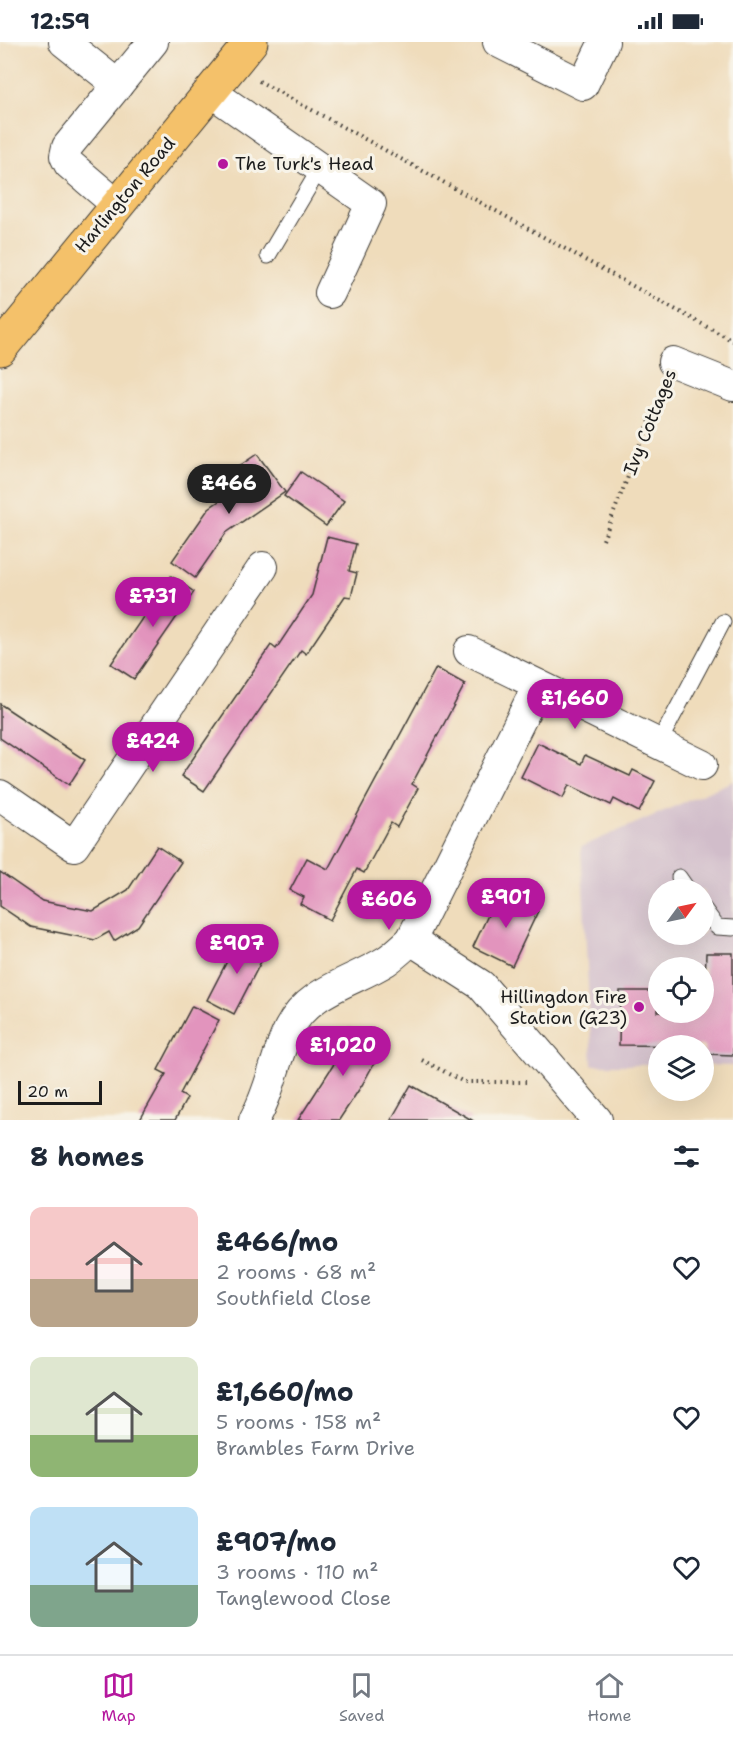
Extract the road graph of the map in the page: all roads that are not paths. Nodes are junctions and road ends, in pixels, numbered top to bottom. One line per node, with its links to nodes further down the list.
1 (64, 42): 6 (street)
2 (153, 42): 6 (street)
3 (498, 42): 4 (street)
4 (604, 42)
5 (242, 54): 7 (main road, Harlington Road)
6 (118, 85): 9 (street)
7 (211, 92): 8 (street); 9 (main road, Harlington Road)
8 (319, 170): 10 (lane); 11 (street)
9 (116, 204): 12 (main road, Harlington Road)
10 (268, 256)
11 (330, 293)
12 (0, 349)
13 (673, 362): 14 (street, Ivy Cottages)
14 (733, 386)
15 (263, 567): 21 (street)
16 (723, 622): 19 (lane)
17 (469, 651): 18 (street)
18 (538, 685): 19 (street); 24 (street)
19 (659, 743): 20 (street)
20 (702, 765)
21 (0, 795)
22 (714, 923): 23 (lane)
23 (733, 928)
24 (411, 940): 25 (street); 26 (street)
25 (254, 1120)
26 (597, 1120)

